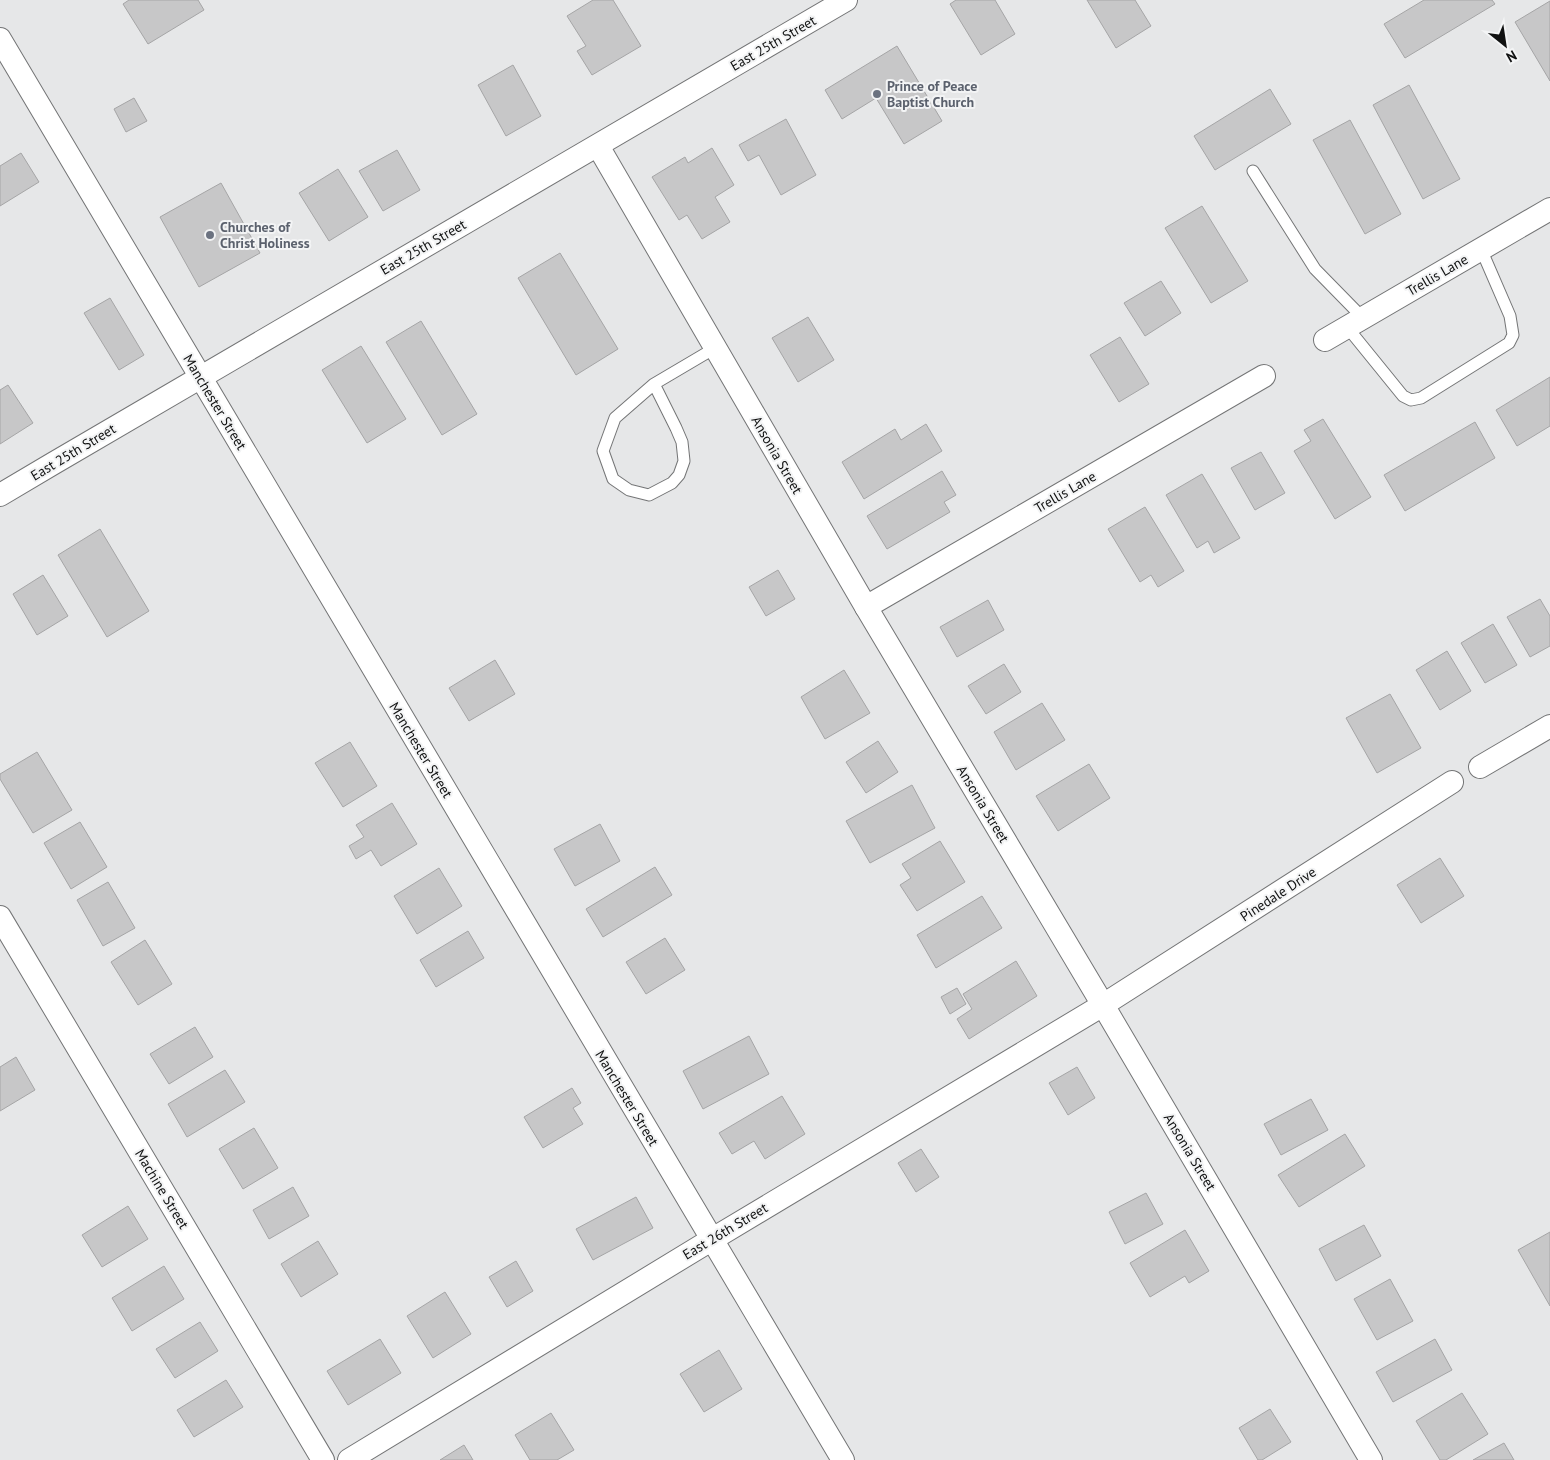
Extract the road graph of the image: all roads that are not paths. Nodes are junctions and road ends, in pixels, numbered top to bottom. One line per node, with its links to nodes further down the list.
1 (846, 0): 3 (street, East 25th Street)
2 (0, 39): 10 (street, Manchester Street)
3 (598, 146): 9 (street, Ansonia Street); 10 (street, East 25th Street)
4 (1253, 171): 7 (lane)
5 (1550, 209): 6 (street, Trellis Lane)
6 (1481, 249): 7 (street, Trellis Lane); 7 (lane)
7 (1355, 323): 8 (street, Trellis Lane)
8 (1325, 340)
9 (715, 348): 12 (lane); 14 (street, Ansonia Street)
10 (200, 376): 13 (street, East 25th Street); 20 (street, Manchester Street)
11 (1264, 376): 14 (street, Trellis Lane)
12 (654, 384): 12 (lane)
13 (0, 496)
14 (866, 608): 19 (street, Ansonia Street)
15 (1550, 726): 16 (street)
16 (1480, 767)
17 (1452, 782): 19 (street, Pinedale Drive)
18 (0, 917): 21 (street, Machine Street)
19 (1103, 1005): 20 (street, East 26th Street); 24 (street, Ansonia Street)
20 (711, 1240): 22 (street, East 26th Street); 23 (street, Manchester Street)
21 (323, 1460)
22 (348, 1460)
23 (843, 1460)
24 (1371, 1460)

